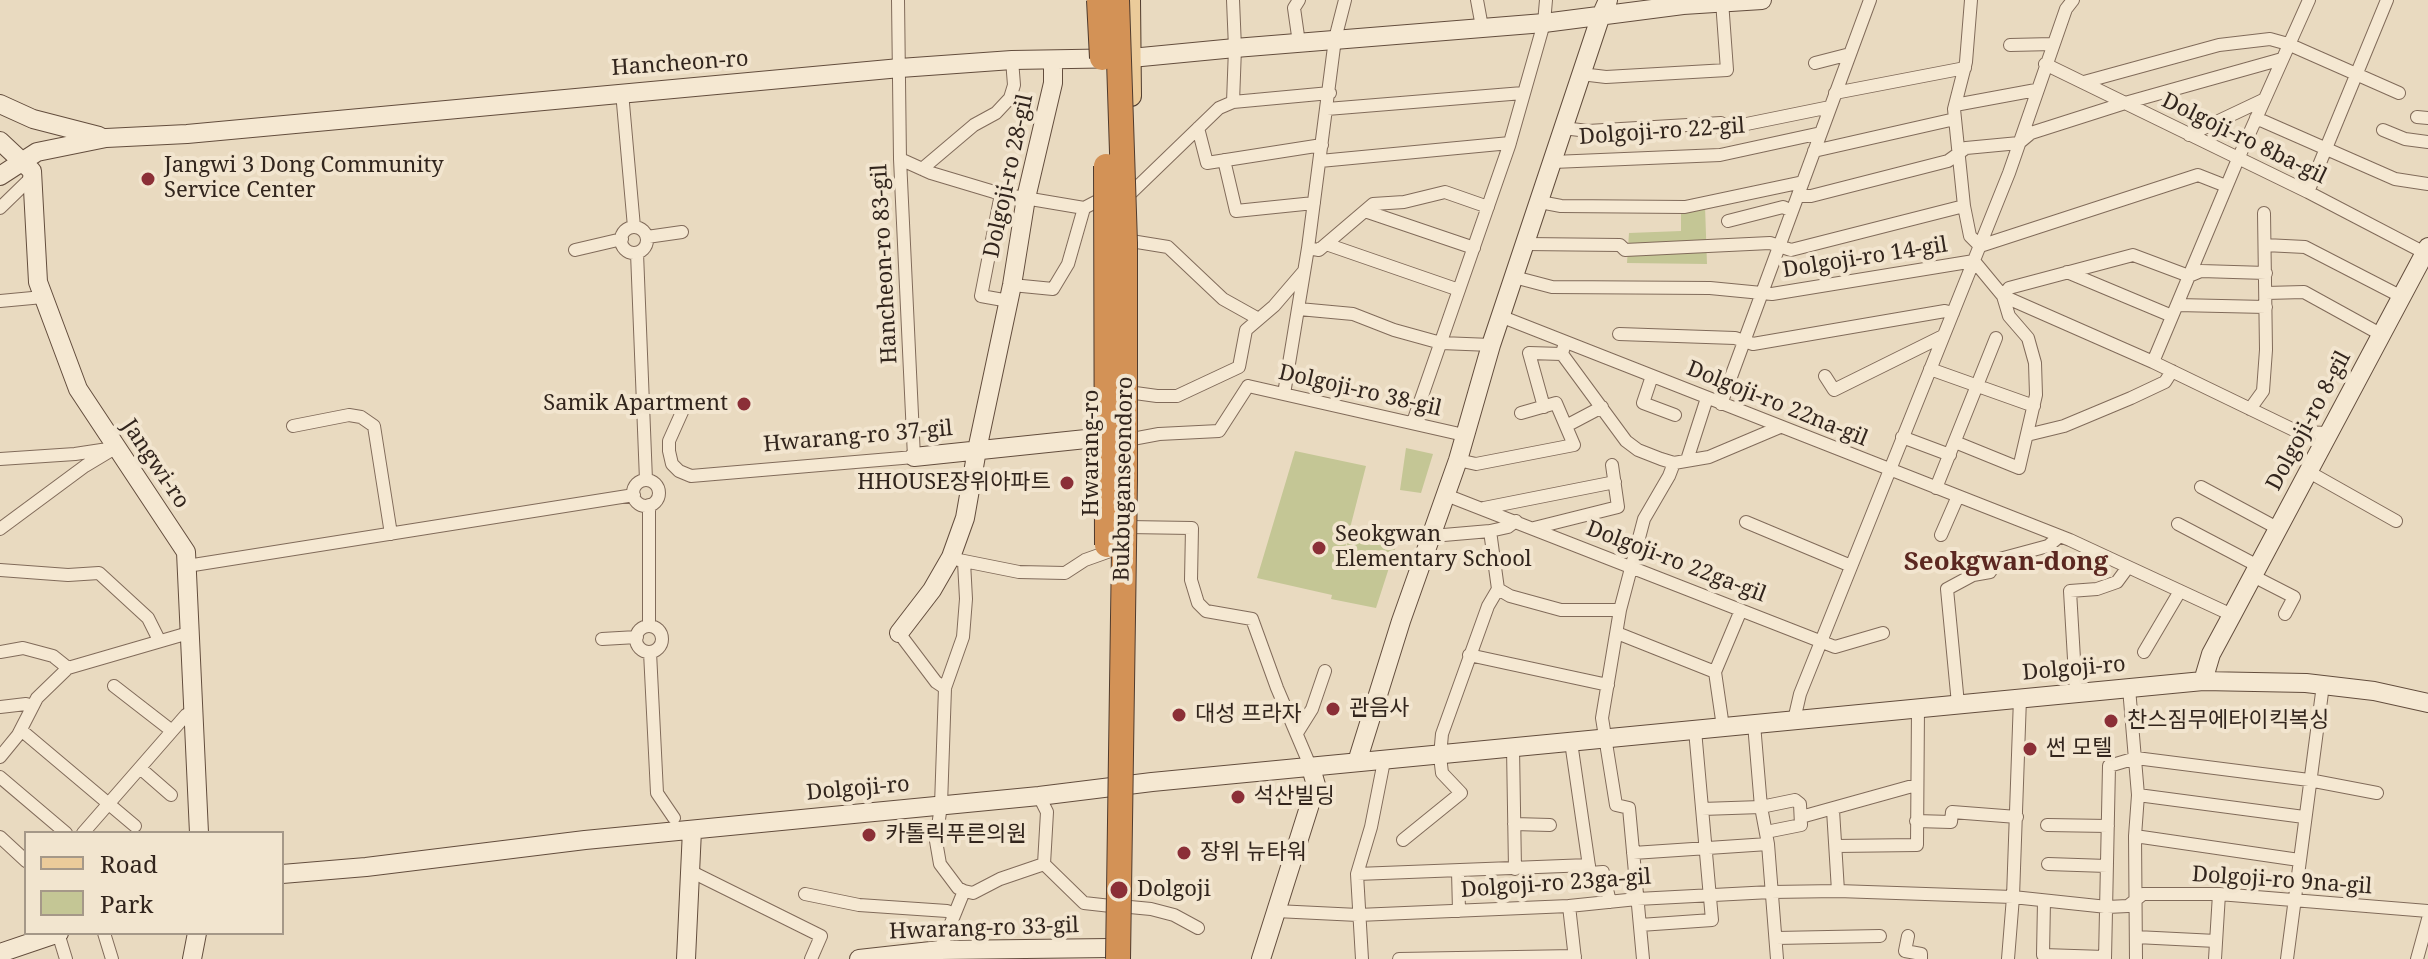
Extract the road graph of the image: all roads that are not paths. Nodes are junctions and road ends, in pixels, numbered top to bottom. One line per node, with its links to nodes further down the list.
1 (898, 0): 36 (street, Hancheon-ro 83-gil)
2 (1102, 0): 33 (main road, Hwarang-ro); 344 (highway, Bukbuganseondoro, bridge)
3 (1117, 0): 344 (highway, Bukbuganseondoro, bridge)
4 (1130, 0): 29 (main road, Hwarang-ro)
5 (1233, 0): 27 (street)
6 (1299, 0): 23 (street)
7 (1345, 0): 22 (street)
8 (1477, 0): 21 (street)
9 (1546, 0): 20 (street)
10 (1608, 0): 19 (main road, Dolgoji-ro 22-gil)
11 (1762, 0): 17 (main road, Hancheon-ro)
12 (1870, 0): 28 (street)
13 (1971, 0): 37 (street)
14 (2073, 0): 24 (street, Dolgoji-ro 14-gil)
15 (2309, 0): 25 (street)
16 (2387, 0): 38 (street)
17 (1722, 1): 18 (main road, Hancheon-ro); 39 (street)
18 (1693, 2): 19 (main road, Hancheon-ro)
19 (1599, 9): 20 (main road, Hancheon-ro); 39 (main road, Dolgoji-ro 22-gil)
20 (1544, 23): 21 (main road, Hancheon-ro); 44 (street)
21 (1482, 27): 22 (main road, Hancheon-ro)
22 (1335, 39): 23 (main road, Hancheon-ro); 43 (street)
23 (1299, 43): 27 (main road, Hancheon-ro)
24 (2053, 44): 26 (street); 35 (street, Dolgoji-ro 14-gil)
25 (2288, 44): 30 (street); 38 (street); 40 (street)
26 (2010, 45)
27 (1235, 48): 29 (main road, Hancheon-ro); 48 (street)
28 (1850, 54): 34 (street); 45 (street)
29 (1131, 58): 33 (main road, Hancheon-ro); 54 (main road, Hwarang-ro)
30 (2282, 59): 47 (street); 49 (street)
31 (1012, 60): 32 (main road, Hancheon-ro); 36 (main road, Hancheon-ro); 80 (street)
32 (1053, 60): 33 (main road, Hancheon-ro); 89 (main road, Dolgoji-ro 28-gil)
33 (1109, 60): 55 (main road, Hwarang-ro)
34 (1815, 63)
35 (2045, 64): 40 (street, Dolgoji-ro 8ba-gil); 41 (street, Dolgoji-ro 14-gil)
36 (900, 68): 42 (main road, Hancheon-ro); 74 (street, Hancheon-ro 83-gil)
37 (1965, 68): 45 (street); 51 (street)
38 (2357, 73): 46 (street); 70 (street)
39 (1581, 74): 59 (main road, Dolgoji-ro 22-gil)
40 (2084, 82): 49 (street, Dolgoji-ro 8ba-gil)
41 (2036, 90): 51 (street); 68 (street, Dolgoji-ro 14-gil)
42 (622, 92): 64 (main road, Hancheon-ro); 100 (street)
43 (1330, 93): 48 (street); 53 (street)
44 (1523, 93): 53 (street); 67 (street)
45 (1835, 93): 52 (street)
46 (2399, 93)
47 (2263, 100): 56 (street); 63 (street)
48 (1233, 102): 58 (street)
49 (2125, 103): 63 (street, Dolgoji-ro 8ba-gil); 68 (street)
50 (0, 104): 64 (main road)
51 (1955, 105): 57 (street)
52 (1830, 107): 60 (street, Dolgoji-ro 22-gil); 62 (street)
53 (1327, 109): 69 (street)
54 (1131, 110): 55 (main road); 85 (main road, Hwarang-ro)
55 (1110, 113): 85 (main road, Hwarang-ro)
56 (2256, 118): 70 (street); 75 (street)
57 (1955, 119): 71 (street); 73 (street)
58 (1198, 128): 76 (street); 85 (street)
59 (1563, 128): 60 (street, Dolgoji-ro 22-gil); 78 (main road, Dolgoji-ro 22-gil)
60 (1722, 129): 72 (street)
61 (2383, 130): 66 (street)
62 (1821, 133): 71 (street); 72 (street, Dolgoji-ro 22-gil)
63 (2189, 135): 75 (street, Dolgoji-ro 8ba-gil)
64 (106, 138): 79 (main road, Hancheon-ro)
65 (0, 141): 79 (main road)
66 (2428, 142)
67 (1510, 143): 77 (street); 93 (street)
68 (2019, 143): 73 (street); 109 (street, Dolgoji-ro 14-gil)
69 (1322, 145): 76 (street); 77 (street)
70 (2326, 148): 83 (street); 86 (street)
71 (1814, 151): 82 (street)
72 (1727, 154): 78 (street, Dolgoji-ro 22-gil)
73 (1959, 155): 88 (street); 92 (street)
74 (900, 159): 80 (street); 175 (street, Hancheon-ro 83-gil)
75 (2238, 159): 84 (street); 86 (street, Dolgoji-ro 8ba-gil)
76 (1224, 160): 91 (street)
77 (1320, 161): 91 (street)
78 (1553, 162): 90 (main road, Dolgoji-ro 22-gil)
79 (28, 168): 81 (main road, Hancheon-ro); 94 (street); 126 (main road, Jangwi-ro)
80 (922, 169): 87 (street)
81 (0, 176)
82 (1803, 182): 88 (street); 90 (street)
83 (2428, 184)
84 (2226, 186): 109 (street); 119 (street)
85 (1123, 192): 95 (street); 104 (main road, Hwarang-ro); 170 (main road, Hwarang-ro)
86 (2308, 192): 113 (street, Dolgoji-ro 8ba-gil)
87 (1001, 194): 89 (street); 122 (street, Dolgoji-ro 28-gil)
88 (1798, 196): 97 (street)
89 (1026, 198): 95 (street); 122 (main road, Dolgoji-ro 28-gil)
90 (1540, 202): 106 (main road, Dolgoji-ro 22-gil)
91 (1314, 203): 110 (street)
92 (1964, 206): 107 (street); 109 (street)
93 (1488, 207): 96 (street); 111 (street)
94 (0, 208)
95 (1084, 208): 122 (street)
96 (1365, 211): 105 (street); 111 (street)
97 (1792, 211): 99 (street); 107 (street)
98 (2264, 213): 108 (street)
99 (1728, 221)
100 (634, 227): 102 (street); 103 (street)
101 (682, 232): 102 (street)
102 (647, 237): 114 (street)
103 (622, 239): 112 (street); 114 (street)
104 (1131, 241): 134 (street); 151 (main road, Hwarang-ro)
105 (1326, 244): 110 (street); 121 (street)
106 (1526, 244): 107 (street); 120 (main road, Dolgoji-ro 22-gil)
107 (1779, 245): 123 (street)
108 (2265, 245): 118 (street); 127 (street)
109 (1980, 246): 115 (street, Dolgoji-ro 14-gil)
110 (1308, 248): 116 (street)
111 (1474, 248): 121 (street)
112 (575, 250)
113 (2426, 250): 127 (main road, Dolgoji-ro 8-gil)
114 (637, 253): 182 (street)
115 (1974, 261): 123 (street, Dolgoji-ro 14-gil); 125 (street); 132 (street, Dolgoji-ro 14-gil)
116 (1304, 271): 130 (street); 134 (street)
117 (2067, 272): 119 (street); 125 (street); 131 (street)
118 (2266, 273): 119 (street); 124 (street)
119 (2189, 276): 131 (street)
120 (1514, 277): 123 (street); 133 (main road, Dolgoji-ro 22-gil)
121 (1459, 290): 140 (street)
122 (1011, 293): 173 (main road, Dolgoji-ro 28-gil)
123 (1762, 293): 139 (street)
124 (2266, 293): 129 (street); 136 (street)
125 (2003, 296): 143 (street); 156 (street)
126 (43, 297): 128 (street); 172 (main road, Jangwi-ro)
127 (2402, 297): 136 (main road, Dolgoji-ro 8-gil)
128 (0, 301)
129 (2266, 307): 131 (street); 159 (street)
130 (1299, 309): 140 (street); 152 (street)
131 (2174, 310): 143 (street)
132 (1953, 313): 137 (street, Dolgoji-ro 14-gil); 139 (street)
133 (1500, 316): 141 (main road, Dolgoji-ro 22-gil); 142 (street, Dolgoji-ro 22na-gil)
134 (1257, 318): 144 (street)
135 (1619, 334): 139 (street)
136 (2382, 335): 166 (main road, Dolgoji-ro 8-gil)
137 (1943, 336): 145 (street, Dolgoji-ro 14-gil); 148 (street)
138 (1996, 338): 149 (street)
139 (1744, 341): 155 (street)
140 (1441, 343): 141 (street); 162 (street)
141 (1491, 345): 167 (main road, Dolgoji-ro 22-gil)
142 (1564, 348): 147 (street, Dolgoji-ro 22na-gil); 157 (street); 158 (street)
143 (2153, 362): 146 (street)
144 (1239, 367): 150 (street); 151 (street, Hwarang-ro)
145 (1930, 369): 149 (street); 169 (street, Dolgoji-ro 14-gil)
146 (2172, 371): 159 (street); 168 (street)
147 (1652, 376): 153 (street, Dolgoji-ro 22na-gil); 161 (street, Dolgoji-ro 22na-gil)
148 (1825, 376)
149 (1977, 385): 156 (street); 171 (street)
150 (1248, 386): 152 (street, Dolgoji-ro 38-gil); 170 (street, Dolgoji-ro 38-gil)
151 (1128, 392): 170 (main road, Hwarang-ro)
152 (1284, 394): 162 (street, Dolgoji-ro 38-gil)
153 (1707, 398): 155 (street, Dolgoji-ro 22na-gil); 178 (street)
154 (686, 403): 175 (street, Hwarang-ro 37-gil)
155 (1721, 404): 165 (street, Dolgoji-ro 22na-gil)
156 (2034, 406): 168 (street)
157 (1544, 407): 160 (street); 164 (street)
158 (1602, 407): 164 (street); 178 (street)
159 (2250, 409): 166 (street)
160 (1521, 413)
161 (1675, 415)
162 (1413, 422): 167 (street, Dolgoji-ro 38-gil)
163 (293, 426): 200 (street)
164 (1566, 426): 177 (street)
165 (1780, 427): 178 (street); 180 (street, Dolgoji-ro 22na-gil)
166 (2329, 433): 181 (main road, Dolgoji-ro 8-gil)
167 (1464, 435): 177 (main road, Dolgoji-ro 22-gil)
168 (2027, 435): 171 (street)
169 (1902, 437): 174 (street); 180 (street, Dolgoji-ro 14-gil)
170 (1122, 440): 173 (main road, Hwarang-ro 37-gil); 195 (main road, Hwarang-ro); 204 (main road, Hwarang-ro)
171 (1955, 442): 174 (street)
172 (115, 448): 176 (street); 197 (street); 206 (main road, Jangwi-ro)
173 (977, 450): 175 (main road, Hwarang-ro 37-gil); 205 (main road, Dolgoji-ro 28-gil)
174 (1950, 455): 185 (street)
175 (914, 457)
176 (0, 459)
177 (1458, 460): 187 (main road, Dolgoji-ro 22-gil)
178 (1680, 461): 207 (street)
179 (1612, 465): 183 (street)
180 (1889, 470): 185 (street, Dolgoji-ro 22na-gil); 208 (street, Dolgoji-ro 14-gil)
181 (2309, 472): 192 (street); 198 (main road, Dolgoji-ro 8-gil)
182 (646, 480): 186 (street); 189 (street)
183 (1615, 482): 190 (street, Dolgoji-ro 22ga-gil); 196 (street)
184 (2201, 487): 198 (street, Dolgoji-ro 8-gil)
185 (1936, 488): 188 (street, Dolgoji-ro 22na-gil)
186 (634, 495): 189 (street); 200 (street)
187 (1446, 495): 190 (street, Dolgoji-ro 22ga-gil); 202 (main road, Dolgoji-ro 22-gil)
188 (1958, 496): 201 (street); 203 (street, Dolgoji-ro 22na-gil)
189 (649, 505): 218 (street)
190 (1484, 508): 191 (street, Dolgoji-ro 22ga-gil)
191 (1516, 521): 196 (street, Dolgoji-ro 22ga-gil); 199 (street)
192 (2396, 521)
193 (1746, 522): 208 (street)
194 (2178, 524): 211 (street)
195 (1128, 527): 254 (street); 267 (main road, Hwarang-ro)
196 (1534, 528): 207 (street, Dolgoji-ro 22ga-gil)
197 (0, 529)
198 (2279, 529): 211 (main road, Dolgoji-ro 8-gil)
199 (1490, 531): 202 (street); 212 (street)
200 (391, 534): 206 (street)
201 (1941, 535)
202 (1432, 536): 262 (main road, Dolgoji-ro 22-gil)
203 (2060, 536): 209 (street, Dolgoji-ro 22na-gil); 243 (street)
204 (1117, 549): 205 (street); 267 (main road, Hwarang-ro)
205 (958, 559): 220 (main road, Dolgoji-ro 28-gil); 238 (street, Dolgoji-ro 28-gil)
206 (187, 566): 219 (main road, Jangwi-ro)
207 (1632, 566): 214 (street); 215 (street, Dolgoji-ro 22ga-gil)
208 (1851, 566): 226 (street, Dolgoji-ro 14-gil)
209 (2128, 567): 213 (street, Dolgoji-ro 22na-gil); 240 (street)
210 (0, 570): 225 (street)
211 (2256, 571): 216 (street); 217 (main road, Dolgoji-ro 8-gil)
212 (1498, 589): 214 (street); 230 (street)
213 (2180, 591): 217 (street, Dolgoji-ro 22na-gil); 229 (street)
214 (1620, 610): 221 (street)
215 (1741, 610): 226 (street, Dolgoji-ro 22ga-gil); 233 (street)
216 (2285, 614)
217 (2232, 615): 234 (main road, Dolgoji-ro 8-gil)
218 (649, 626): 223 (street); 228 (street)
219 (192, 632): 225 (street); 247 (main road, Jangwi-ro)
220 (899, 633): 238 (street, Dolgoji-ro 28-gil)
221 (1617, 633): 233 (street); 235 (street)
222 (1883, 633): 226 (street)
223 (637, 637): 224 (street); 228 (street)
224 (602, 639)
225 (159, 640): 231 (street)
226 (1821, 641): 248 (street, Dolgoji-ro 14-gil)
227 (0, 652): 231 (street)
228 (650, 652): 281 (street)
229 (2144, 652)
230 (1469, 655): 235 (street); 258 (street)
231 (68, 668): 244 (street)
232 (1325, 671): 254 (street)
233 (1715, 672): 250 (street)
234 (2203, 681): 236 (main road, Dolgoji-ro); 239 (main road, Dolgoji-ro)
235 (1608, 685): 255 (street)
236 (2323, 685): 242 (main road, Dolgoji-ro); 266 (street)
237 (114, 686): 253 (street)
238 (945, 688): 274 (street, Dolgoji-ro 28-gil)
239 (2129, 688): 240 (main road, Dolgoji-ro); 260 (street)
240 (2076, 693): 241 (main road, Dolgoji-ro)
241 (2020, 698): 243 (main road, Dolgoji-ro); 279 (street)
242 (2428, 703)
243 (1958, 704): 246 (main road, Dolgoji-ro)
244 (33, 706): 245 (street); 251 (street)
245 (0, 707)
246 (1918, 708): 248 (main road, Dolgoji-ro); 268 (street)
247 (195, 711): 253 (street); 291 (main road, Jangwi-ro)
248 (1794, 720): 249 (main road, Dolgoji-ro)
249 (1754, 724): 250 (main road, Dolgoji-ro); 275 (street)
250 (1723, 727): 252 (main road, Dolgoji-ro)
251 (21, 730): 259 (street); 273 (street)
252 (1695, 730): 255 (main road, Dolgoji-ro); 276 (street)
253 (172, 731): 263 (street)
254 (1297, 733): 264 (street)
255 (1605, 739): 256 (main road, Dolgoji-ro); 298 (street)
256 (1571, 742): 257 (main road, Dolgoji-ro); 303 (street)
257 (1513, 748): 258 (main road, Dolgoji-ro); 283 (street)
258 (1440, 756): 261 (main road, Dolgoji-ro); 295 (street)
259 (0, 757)
260 (2136, 758): 266 (street); 271 (street); 287 (street)
261 (1384, 761): 262 (main road, Dolgoji-ro); 309 (street)
262 (1357, 762): 264 (main road, Dolgoji-ro)
263 (140, 768): 270 (street); 273 (street)
264 (1311, 768): 267 (main road, Dolgoji-ro); 325 (main road)
265 (0, 777): 289 (street)
266 (2309, 780): 269 (street); 280 (street)
267 (1121, 785): 272 (main road, Dolgoji-ro); 323 (main road, Hwarang-ro)
268 (1916, 785): 277 (street); 282 (street)
269 (2377, 793)
270 (171, 795)
271 (2138, 795): 280 (street); 292 (street)
272 (1039, 796): 274 (main road, Dolgoji-ro); 301 (street)
273 (108, 804): 286 (street); 290 (street)
274 (941, 805): 288 (main road, Dolgoji-ro); 310 (street, Dolgoji-ro 28-gil)
275 (1761, 807): 276 (street); 278 (street); 294 (street)
276 (1702, 809): 297 (street)
277 (1833, 810): 278 (street); 296 (street)
278 (1801, 817): 294 (street)
279 (2017, 817): 282 (street); 316 (street)
280 (2304, 817): 300 (street)
281 (674, 818)
282 (1916, 821): 296 (street)
283 (1514, 824): 284 (street); 305 (street)
284 (1550, 825)
285 (2047, 825): 287 (street)
286 (135, 826)
287 (2108, 826): 304 (street)
288 (692, 830): 306 (main road); 308 (main road, Dolgoji-ro)
289 (64, 831)
290 (85, 831)
291 (199, 831)
292 (2135, 836): 300 (street); 318 (street)
293 (0, 837): 299 (street)
294 (1767, 838): 297 (street); 312 (street)
295 (1403, 840)
296 (1836, 846): 311 (street)
297 (1706, 849): 298 (street); 315 (street)
298 (1633, 853): 317 (street)
299 (24, 859)
300 (2299, 860): 320 (street)
301 (1044, 864): 310 (street); 323 (street)
302 (2048, 864): 304 (street)
303 (1589, 865): 305 (street); 321 (street)
304 (2107, 866): 324 (street)
305 (1515, 869): 307 (street)
306 (690, 871): 351 (main road); 352 (street)
307 (1458, 871): 309 (street); 326 (street)
308 (284, 874)
309 (1357, 874): 329 (street)
310 (964, 891): 328 (street)
311 (1838, 891): 312 (street, Dolgoji-ro 23ga-gil); 316 (street, Dolgoji-ro 23ga-gil)
312 (1771, 892): 315 (street, Dolgoji-ro 23ga-gil); 340 (street)
313 (805, 894): 328 (street)
314 (2219, 894): 318 (street, Dolgoji-ro 9na-gil); 320 (street, Dolgoji-ro 9na-gil); 341 (street)
315 (1710, 895): 317 (street, Dolgoji-ro 23ga-gil); 331 (street)
316 (2013, 897): 319 (street, Dolgoji-ro 23ga-gil); 360 (street)
317 (1637, 899): 321 (street, Dolgoji-ro 23ga-gil); 331 (street)
318 (2135, 899): 324 (street, Dolgoji-ro 23ga-gil); 339 (street)
319 (2044, 901): 324 (street, Dolgoji-ro 23ga-gil); 347 (street)
320 (2294, 901): 327 (street, Dolgoji-ro 9na-gil); 363 (street)
321 (1610, 902): 322 (street, Dolgoji-ro 23ga-gil)
322 (1569, 906): 326 (street, Dolgoji-ro 23ga-gil); 346 (street)
323 (1120, 907): 332 (street); 344 (main road, Hwarang-ro); 354 (main road, Hwarang-ro)
324 (2107, 907): 347 (street)
325 (1276, 911): 329 (street, Dolgoji-ro 23ga-gil); 345 (main road)
326 (1459, 911): 329 (street, Dolgoji-ro 23ga-gil)
327 (2428, 911)
328 (954, 914): 343 (street)
329 (1358, 915): 355 (street)
330 (2428, 919): 364 (street)
331 (1640, 925): 357 (street)
332 (1198, 928)
333 (53, 935): 342 (main road)
334 (60, 935): 348 (street)
335 (105, 935): 349 (street)
336 (197, 935): 350 (main road)
337 (1880, 936): 340 (street)
338 (1908, 936): 359 (street)
339 (2136, 937): 341 (street); 361 (street)
340 (1776, 938): 358 (street)
341 (2216, 941): 362 (street)
342 (0, 953)
343 (938, 954): 344 (main road, Hwarang-ro 33-gil); 353 (main road, Hwarang-ro 33-gil)
344 (1111, 956)
345 (1266, 958)
346 (1575, 958): 356 (street)
347 (2105, 958)
348 (66, 959)
349 (112, 959)
350 (192, 959)
351 (686, 959)
352 (811, 959)
353 (859, 959)
354 (1129, 959)
355 (1362, 959)
356 (1399, 959)
357 (1643, 959)
358 (1777, 959)
359 (1921, 959)
360 (2008, 959)
361 (2136, 959)
362 (2215, 959)
363 (2287, 959)
364 (2417, 959)

